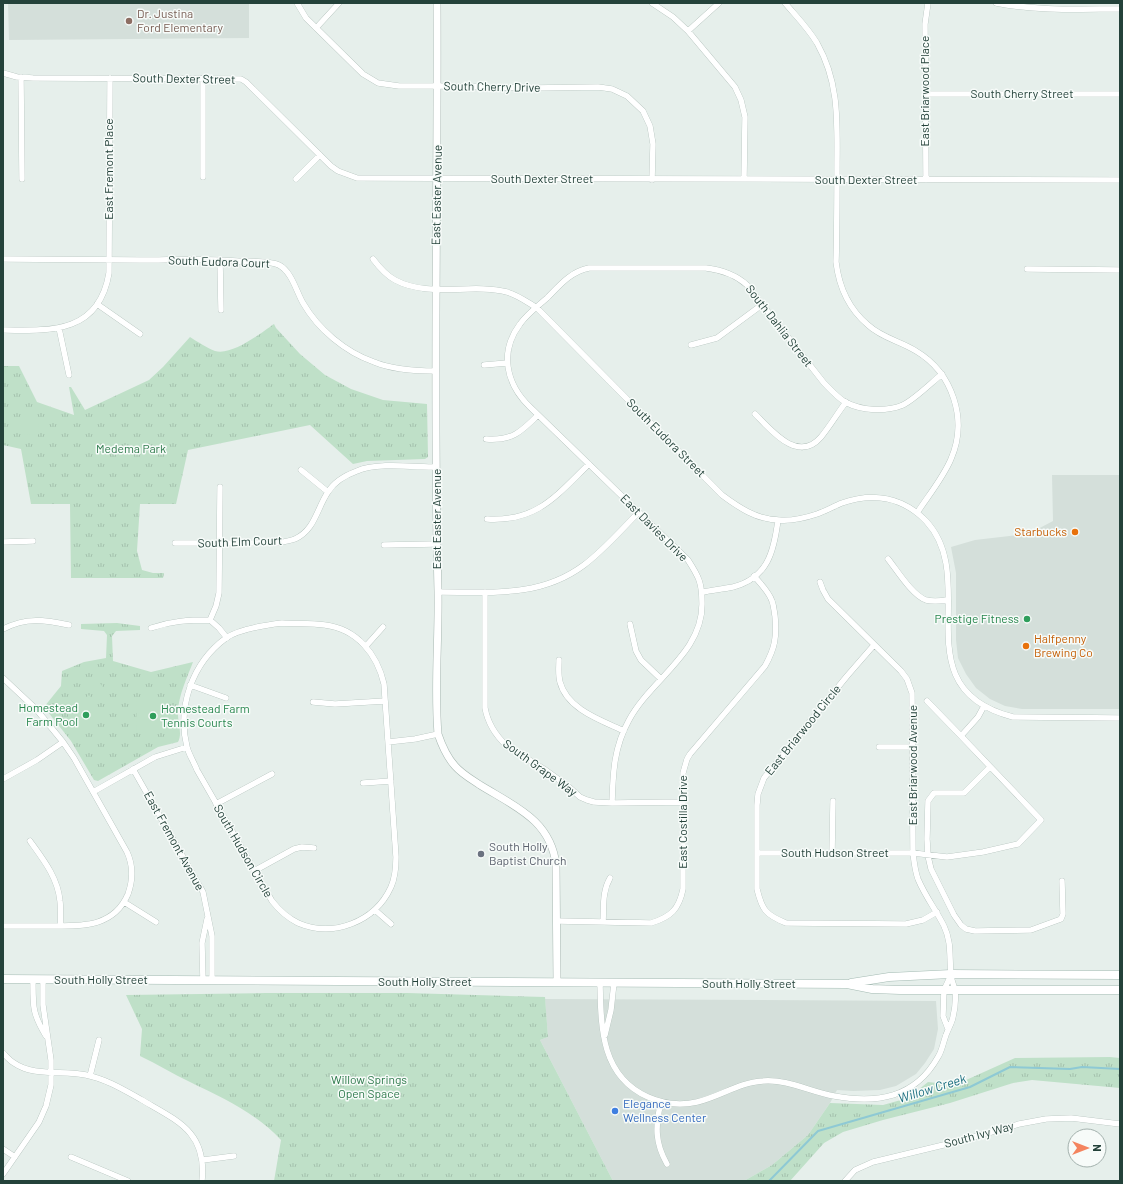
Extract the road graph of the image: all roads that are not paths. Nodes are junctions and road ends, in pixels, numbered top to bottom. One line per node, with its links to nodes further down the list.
1 (297, 3): 10 (street, South Cherry Drive)
2 (339, 3): 10 (street)
3 (437, 3): 16 (street, East Easter Avenue)
4 (652, 3): 11 (street)
5 (719, 3): 11 (street)
6 (785, 3): 25 (street)
7 (928, 3): 17 (street, East Briarwood Place)
8 (996, 3): 9 (street)
9 (1120, 9)
10 (317, 27): 16 (street, South Cherry Drive)
11 (688, 31): 24 (street)
12 (3, 73): 13 (street, South Dexter Street)
13 (21, 78): 14 (street, South Dexter Street); 21 (street)
14 (110, 78): 15 (street, South Dexter Street); 31 (street, East Fremont Place)
15 (203, 78): 19 (street, South Dexter Street); 20 (street)
16 (438, 86): 23 (street, East Easter Avenue); 26 (street, South Cherry Drive)
17 (925, 94): 18 (street, South Cherry Street); 27 (street, East Briarwood Place)
18 (1120, 94)
19 (320, 155): 22 (street); 23 (street, South Dexter Street)
20 (203, 177)
21 (22, 179)
22 (296, 179)
23 (437, 179): 26 (street, South Dexter Street); 35 (street, East Easter Avenue)
24 (744, 179): 25 (street, South Dexter Street); 26 (street, South Dexter Street)
25 (837, 179): 27 (street, South Dexter Street); 47 (street)
26 (652, 180)
27 (926, 180): 28 (street, South Dexter Street)
28 (1120, 180)
29 (3, 259): 31 (street, South Eudora Court)
30 (372, 259): 35 (street, South Eudora Street)
31 (109, 260): 32 (street, South Eudora Court); 36 (street, East Fremont Place)
32 (220, 260): 39 (street); 46 (street, South Eudora Court)
33 (1026, 269): 34 (street)
34 (1120, 270)
35 (435, 289): 38 (street, South Eudora Street); 46 (street, East Easter Avenue)
36 (97, 304): 40 (street, East Fremont Place); 42 (street)
37 (763, 304): 38 (street, South Dahlia Street); 43 (street); 49 (street, South Dahlia Street)
38 (536, 308): 44 (street, East Davies Drive); 61 (street, South Eudora Street)
39 (221, 310)
40 (59, 328): 41 (street, East Fremont Place); 48 (street)
41 (3, 330)
42 (140, 334)
43 (691, 345)
44 (508, 364): 45 (street); 50 (street, East Davies Drive)
45 (484, 365)
46 (436, 371): 54 (street, East Easter Avenue)
47 (942, 374): 49 (street, South Dahlia Street); 59 (street)
48 (69, 375)
49 (846, 402): 51 (street)
50 (538, 414): 52 (street); 53 (street, East Davies Drive)
51 (755, 414)
52 (486, 439)
53 (589, 464): 58 (street, East Davies Drive); 60 (street)
54 (436, 467): 57 (street, South Elm Court); 66 (street, East Easter Avenue)
55 (301, 470): 57 (street)
56 (220, 487): 65 (street)
57 (328, 492): 65 (street, South Elm Court)
58 (639, 512): 72 (street); 73 (street, East Davies Drive)
59 (917, 513): 61 (street, South Eudora Street); 74 (street, South Eudora Street)
60 (487, 519)
61 (778, 520): 69 (street)
62 (3, 542): 63 (street)
63 (33, 542)
64 (175, 543): 65 (street, South Elm Court)
65 (218, 544): 75 (street)
66 (436, 544): 67 (street); 71 (street, East Easter Avenue)
67 (384, 545)
68 (888, 559): 74 (street)
69 (754, 576): 73 (street); 110 (street, East Costilla Drive)
70 (820, 582): 82 (street, East Briarwood Avenue)
71 (438, 592): 72 (street); 95 (street, East Easter Avenue)
72 (484, 592): 111 (street, South Grape Way)
73 (703, 592): 86 (street, East Davies Drive)
74 (948, 600): 92 (street, South Eudora Street)
75 (210, 620): 80 (street); 81 (street)
76 (630, 624): 86 (street)
77 (69, 626): 79 (street)
78 (383, 627): 83 (street)
79 (3, 628)
80 (151, 628)
81 (227, 638): 83 (street, South Hudson Circle); 87 (street, South Hudson Circle)
82 (874, 645): 101 (street, East Briarwood Avenue); 115 (street, East Briarwood Circle)
83 (366, 646): 89 (street, South Hudson Circle)
84 (559, 660): 94 (street)
85 (4, 679): 97 (street)
86 (662, 679): 94 (street, East Davies Drive)
87 (190, 685): 88 (street); 99 (street, South Hudson Circle)
88 (226, 698)
89 (385, 701): 91 (street); 98 (street, South Hudson Circle)
90 (927, 701): 96 (street)
91 (313, 702)
92 (984, 706): 93 (street, South Eudora Street); 96 (street)
93 (1120, 718)
94 (624, 731): 111 (street, East Davies Drive)
95 (438, 734): 98 (street); 127 (street, East Easter Avenue)
96 (961, 736): 102 (street)
97 (64, 742): 105 (street); 108 (street)
98 (388, 742): 106 (street, South Hudson Circle)
99 (187, 747): 103 (street); 112 (street, South Hudson Circle)
100 (879, 747): 101 (street)
101 (913, 747): 117 (street, East Briarwood Avenue)
102 (990, 767): 118 (street); 118 (street, South Hudson Street)
103 (133, 769): 108 (street); 125 (street, East Fremont Avenue)
104 (272, 774): 112 (street)
105 (3, 779)
106 (391, 781): 107 (street); 123 (street, South Hudson Circle)
107 (363, 783)
108 (93, 792): 122 (street)
109 (833, 801): 116 (street)
110 (683, 802): 111 (street, South Grape Way); 128 (street, East Costilla Drive)
111 (612, 803)
112 (216, 804): 119 (street, South Hudson Circle)
113 (30, 841): 131 (street)
114 (314, 848): 119 (street)
115 (757, 853): 116 (street, South Hudson Street); 124 (street, East Briarwood Circle)
116 (832, 853): 117 (street, South Hudson Street)
117 (913, 853): 118 (street, South Hudson Street); 124 (street, East Briarwood Avenue)
118 (928, 856): 121 (street)
119 (254, 871): 123 (street, South Hudson Circle)
120 (610, 878): 128 (street)
121 (1062, 881)
122 (124, 902): 126 (street); 131 (street)
123 (375, 910): 129 (street)
124 (937, 912): 132 (street, East Briarwood Avenue)
125 (208, 915): 137 (street, East Fremont Avenue); 138 (street, East Fremont Avenue)
126 (156, 922)
127 (557, 922): 128 (street, East Costilla Drive); 139 (street, East Easter Avenue)
128 (603, 922)
129 (391, 924)
130 (3, 926): 131 (street)
131 (61, 926)
132 (951, 974): 133 (main road, South Holly Street); 142 (main road, South Holly Street); 143 (street); 144 (street)
133 (1120, 975)
134 (3, 980): 135 (main road, South Holly Street)
135 (33, 980): 136 (main road, South Holly Street); 148 (street)
136 (43, 980): 137 (main road, South Holly Street); 148 (street)
137 (203, 981): 138 (main road, South Holly Street)
138 (212, 981): 139 (main road, South Holly Street)
139 (557, 982): 140 (main road, South Holly Street)
140 (600, 983): 141 (main road, South Holly Street); 147 (street)
141 (614, 983): 142 (main road, South Holly Street); 147 (street)
142 (847, 984): 143 (main road, South Holly Street)
143 (944, 990): 144 (main road, South Holly Street); 146 (street)
144 (955, 990): 145 (main road, South Holly Street); 146 (street)
145 (1120, 990)
146 (948, 1029): 153 (street)
147 (604, 1037): 153 (street)
148 (48, 1038): 151 (street)
149 (99, 1040): 152 (street)
150 (3, 1053): 151 (street)
151 (52, 1072): 152 (street); 157 (street)
152 (90, 1076): 159 (street)
153 (661, 1102): 160 (street)
154 (1120, 1124): 164 (street, South Ivy Way)
155 (3, 1149): 157 (street)
156 (234, 1156): 159 (street)
157 (15, 1157): 161 (street)
158 (71, 1157): 162 (street)
159 (203, 1160): 163 (street)
160 (667, 1164)
161 (3, 1174)
162 (128, 1181)
163 (202, 1181)
164 (845, 1181)

